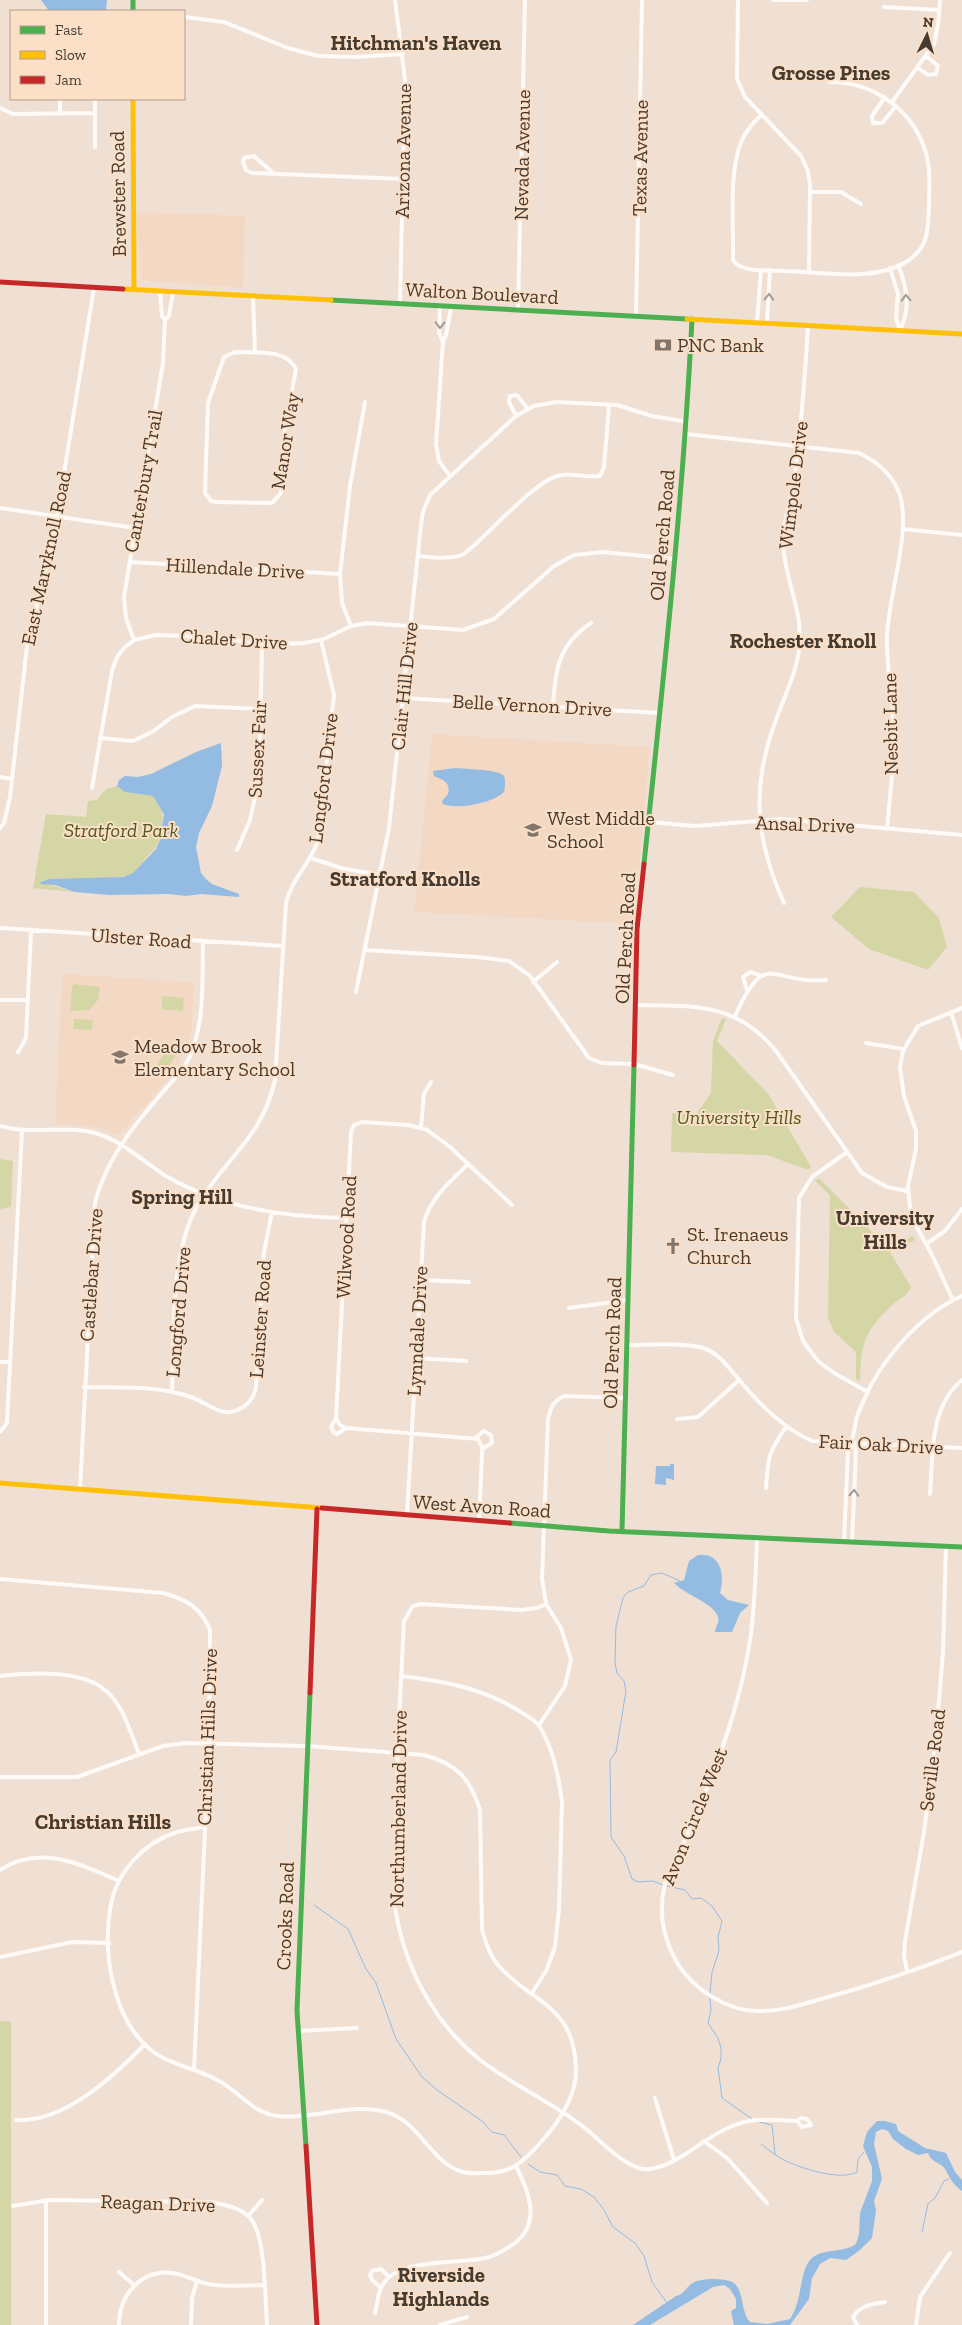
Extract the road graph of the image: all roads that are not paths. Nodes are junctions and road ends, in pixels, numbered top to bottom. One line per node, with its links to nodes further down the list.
1 (395, 0): 11 (street, Arizona Avenue)
2 (525, 0): 43 (street, Nevada Avenue)
3 (642, 0): 44 (street, Texas Avenue)
4 (738, 0): 24 (street)
5 (773, 0): 6 (street)
6 (807, 0)
7 (940, 0): 9 (street)
8 (884, 7): 9 (street)
9 (939, 10): 12 (street)
10 (185, 17): 11 (street)
11 (403, 54): 27 (street, Arizona Avenue)
12 (926, 56): 13 (street); 13 (street)
13 (917, 68): 19 (street)
14 (830, 82): 15 (street)
15 (885, 97): 19 (street); 20 (street)
16 (60, 100): 23 (street)
17 (95, 100): 22 (street)
18 (133, 100): 36 (street, Brewster Road)
19 (892, 102): 20 (street)
20 (896, 106): 30 (street)
21 (0, 108): 23 (street)
22 (95, 113): 23 (street); 25 (street)
23 (60, 114)
24 (761, 115): 28 (street); 31 (street)
25 (95, 147)
26 (272, 172): 26 (street); 27 (street)
27 (404, 179): 40 (street, Arizona Avenue)
28 (810, 192): 29 (street); 33 (street)
29 (861, 204)
30 (894, 267): 33 (street); 50 (street); 50 (street, one-way to 30)
31 (761, 270): 32 (street); 47 (street)
32 (770, 270): 33 (street); 48 (street, one-way to 32)
33 (809, 271)
34 (0, 282): 35 (street, Walton Boulevard)
35 (94, 288): 36 (street, Walton Boulevard); 63 (street, East Maryknoll Road)
36 (134, 289): 37 (street, Walton Boulevard)
37 (160, 291): 38 (street, Walton Boulevard); 46 (street, Canterbury Trail)
38 (173, 292): 39 (street, Walton Boulevard); 46 (street, Canterbury Trail)
39 (253, 296): 40 (street, Walton Boulevard); 53 (street)
40 (400, 304): 41 (street, Walton Boulevard)
41 (440, 307): 42 (street, Walton Boulevard); 52 (street, one-way to 52)
42 (451, 308): 43 (street, Walton Boulevard); 52 (street)
43 (518, 310): 44 (street, Walton Boulevard)
44 (636, 316): 45 (street, Walton Boulevard)
45 (692, 319): 47 (street, Walton Boulevard); 58 (street, Old Perch Road)
46 (166, 320): 64 (street, Canterbury Trail)
47 (757, 323): 48 (street, Walton Boulevard)
48 (768, 323): 49 (street, Walton Boulevard)
49 (808, 325): 50 (street, Walton Boulevard); 60 (street, Wimpole Drive)
50 (900, 330): 51 (street, Walton Boulevard)
51 (962, 334)
52 (443, 342): 61 (street)
53 (255, 353): 53 (street, Manor Way)
54 (365, 402): 70 (street)
55 (609, 405): 56 (street, Clair Hill Drive); 58 (street, Clair Hill Drive); 67 (street)
56 (527, 408): 57 (street, Clair Hill Drive); 57 (street)
57 (516, 416): 61 (street, Clair Hill Drive)
58 (687, 422): 59 (street, Old Perch Road)
59 (686, 434): 60 (street, Nesbit Lane); 68 (street, Old Perch Road)
60 (798, 446): 65 (street, Nesbit Lane); 85 (street, Wimpole Drive)
61 (450, 476): 67 (street, Clair Hill Drive)
62 (0, 508): 63 (street)
63 (57, 517): 64 (street); 83 (street, East Maryknoll Road)
64 (135, 528): 69 (street, Canterbury Trail)
65 (904, 529): 66 (street); 88 (street, Nesbit Lane)
66 (962, 534)
67 (418, 556): 73 (street, Clair Hill Drive)
68 (674, 559): 73 (street, Chalet Drive); 80 (street, Old Perch Road)
69 (130, 562): 70 (street, Hillendale Drive); 74 (street, Canterbury Trail)
70 (340, 574): 72 (street)
71 (591, 623): 78 (street)
72 (351, 626): 73 (street, Chalet Drive); 75 (street, Chalet Drive)
73 (410, 627): 77 (street, Clair Hill Drive)
74 (134, 640): 76 (street, Chalet Drive); 81 (street)
75 (321, 640): 76 (street, Chalet Drive); 91 (street, Longford Drive)
76 (262, 645): 79 (street, Sussex Fair)
77 (403, 698): 78 (street, Belle Vernon Drive); 92 (street, Clair Hill Drive)
78 (553, 706): 80 (street, Belle Vernon Drive)
79 (260, 709): 81 (street); 90 (street, Sussex Fair)
80 (660, 713): 86 (street, Old Perch Road)
81 (100, 738): 84 (street)
82 (0, 777): 83 (street)
83 (12, 779): 87 (street, East Maryknoll Road)
84 (92, 788)
85 (760, 820): 86 (street, Ansal Drive); 88 (street, Ansal Drive); 93 (street, Wimpole Drive)
86 (649, 822): 107 (street, Old Perch Road)
87 (0, 828)
88 (888, 829): 89 (street, Ansal Drive)
89 (962, 835)
90 (237, 850)
91 (311, 858): 92 (street); 97 (street, Longford Drive)
92 (379, 875): 98 (street, Clair Hill Drive)
93 (784, 903)
94 (0, 928): 95 (street, Ulster Road)
95 (32, 931): 96 (street, Ulster Road); 106 (street)
96 (203, 942): 97 (street, Ulster Road); 121 (street, Castlebar Drive)
97 (283, 946): 125 (street, Longford Drive)
98 (365, 950): 102 (street); 104 (street, Clair Hill Drive)
99 (557, 962): 102 (street)
100 (762, 976): 101 (street); 103 (street); 103 (street)
101 (826, 980)
102 (533, 982): 115 (street)
103 (747, 990): 110 (street)
104 (356, 992)
105 (0, 1000): 106 (street)
106 (28, 1000): 114 (street)
107 (636, 1005): 110 (street); 115 (street, Old Perch Road)
108 (962, 1008): 109 (street)
109 (951, 1012): 112 (street); 113 (street)
110 (735, 1016): 122 (street)
111 (866, 1044): 113 (street)
112 (962, 1048)
113 (904, 1050): 124 (street)
114 (18, 1052)
115 (634, 1064): 116 (street); 134 (street, Old Perch Road)
116 (673, 1074)
117 (431, 1082): 119 (street)
118 (0, 1126): 120 (street)
119 (421, 1128): 123 (street); 129 (street, Wilwood Road)
120 (22, 1130): 121 (street); 141 (street)
121 (121, 1145): 125 (street); 144 (street, Castlebar Drive)
122 (847, 1152): 124 (street); 146 (street)
123 (468, 1164): 126 (street); 131 (street, Lynndale Drive)
124 (907, 1191): 130 (street)
125 (205, 1194): 128 (street); 145 (street, Longford Drive)
126 (512, 1205)
127 (962, 1209): 130 (street)
128 (272, 1212): 129 (street); 145 (street, Leinster Road)
129 (346, 1218): 148 (street, Wilwood Road)
130 (926, 1244): 135 (street)
131 (419, 1280): 132 (street); 138 (street, Lynndale Drive)
132 (469, 1282)
133 (962, 1296): 135 (street)
134 (628, 1300): 136 (street); 137 (street, Old Perch Road)
135 (953, 1300): 146 (street)
136 (569, 1308)
137 (626, 1345): 142 (street, Fair Oak Drive); 147 (street, Old Perch Road)
138 (416, 1358): 139 (street); 153 (street, Lynndale Drive)
139 (466, 1361)
140 (0, 1362): 141 (street)
141 (10, 1362): 152 (street)
142 (739, 1380): 149 (street); 150 (street, Fair Oak Drive)
143 (962, 1380): 156 (street)
144 (84, 1386): 145 (street, Leinster Road); 161 (street, Castlebar Drive)
145 (172, 1392)
146 (868, 1392): 155 (street)
147 (625, 1398): 166 (street); 167 (street, Old Perch Road)
148 (336, 1418): 151 (street); 151 (street, Wilwood Road)
149 (677, 1419)
150 (786, 1427): 155 (street, Fair Oak Drive); 160 (street)
151 (346, 1428): 153 (street, Wilwood Road)
152 (0, 1432)
153 (411, 1433): 154 (street, Wilwood Road); 164 (street, Lynndale Drive)
154 (474, 1439): 158 (street); 158 (street, Wilwood Road)
155 (852, 1444): 156 (street, Fair Oak Drive); 169 (street); 170 (street, one-way to 155)
156 (933, 1447): 157 (street, Fair Oak Drive); 162 (street)
157 (962, 1448)
158 (482, 1449): 165 (street, Wilwood Road)
159 (0, 1483): 161 (street, West Avon Road)
160 (766, 1488)
161 (80, 1490): 163 (street, West Avon Road)
162 (930, 1494)
163 (317, 1509): 164 (street, West Avon Road); 179 (street, Crooks Road)
164 (407, 1515): 165 (street, West Avon Road)
165 (479, 1521): 166 (street, West Avon Road)
166 (544, 1526): 167 (street, West Avon Road); 174 (street)
167 (622, 1531): 168 (street, West Avon Road)
168 (757, 1538): 169 (street, West Avon Road); 189 (street, Avon Circle West)
169 (844, 1541): 170 (street, West Avon Road)
170 (852, 1542): 171 (street, West Avon Road)
171 (946, 1546): 172 (street, West Avon Road); 189 (street, Seville Road)
172 (962, 1547)
173 (0, 1579): 178 (street, Christian Hills Drive)
174 (546, 1604): 176 (street, Northumberland Drive); 177 (street)
175 (0, 1676): 181 (street)
176 (401, 1676): 177 (street); 180 (street, Northumberland Drive)
177 (539, 1725): 190 (street)
178 (209, 1743): 179 (street); 181 (street); 183 (street, Christian Hills Drive)
179 (307, 1746): 180 (street); 192 (street, Crooks Road)
180 (398, 1753): 190 (street); 196 (street, Northumberland Drive)
181 (139, 1754): 182 (street)
182 (0, 1777)
183 (204, 1827): 185 (street); 194 (street, Christian Hills Drive)
184 (0, 1870): 185 (street)
185 (119, 1881): 186 (street)
186 (109, 1943): 188 (street); 193 (street)
187 (962, 1952): 189 (street, Avon Circle West)
188 (0, 1957)
189 (907, 1972)
190 (532, 1993): 196 (street)
191 (357, 2028): 192 (street)
192 (298, 2031): 197 (street, Crooks Road)
193 (145, 2044): 194 (street); 198 (street)
194 (194, 2070): 197 (street)
195 (655, 2098): 201 (street)
196 (563, 2113): 201 (street, Northumberland Drive); 202 (street)
197 (304, 2115): 202 (street); 222 (street, Crooks Road)
198 (16, 2120)
199 (797, 2121): 200 (street, Northumberland Drive)
200 (704, 2141): 201 (street, Northumberland Drive); 205 (street)
201 (674, 2160)
202 (516, 2166): 210 (street)
203 (46, 2200): 206 (street, Reagan Drive); 207 (street, Reagan Drive); 218 (street)
204 (262, 2200): 207 (street)
205 (767, 2203)
206 (13, 2206)
207 (248, 2216): 212 (street)
208 (950, 2254): 225 (street)
209 (119, 2272): 213 (street)
210 (389, 2277): 214 (street); 214 (street)
211 (197, 2281): 212 (street); 213 (street); 220 (street)
212 (264, 2285): 221 (street)
213 (134, 2286): 219 (street)
214 (381, 2288): 216 (street)
215 (886, 2302): 224 (street)
216 (376, 2313)
217 (467, 2317): 223 (street)
218 (46, 2325)
219 (119, 2325)
220 (191, 2325)
221 (267, 2325)
222 (317, 2325)
223 (440, 2325)
224 (857, 2325)
225 (916, 2325)

